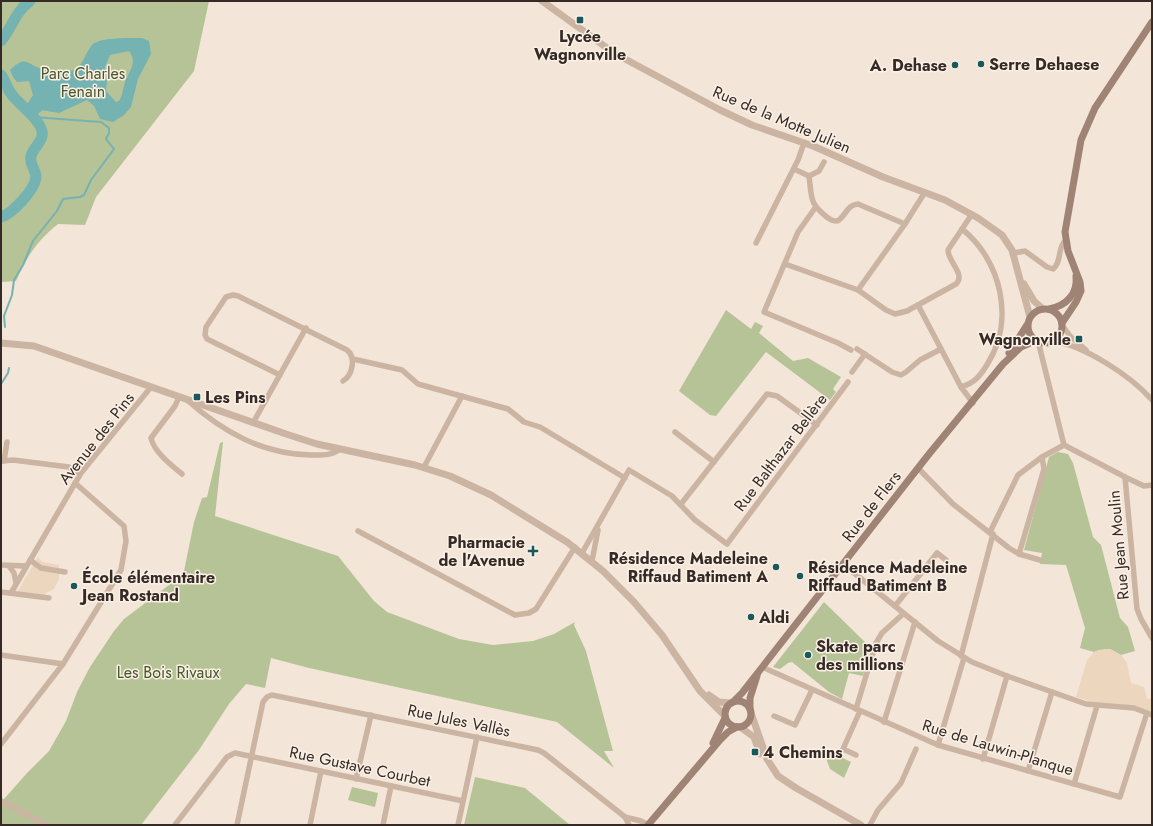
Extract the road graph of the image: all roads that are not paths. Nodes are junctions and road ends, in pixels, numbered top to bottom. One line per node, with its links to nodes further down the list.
1 (542, 1): 3 (street, Rue de la Motte Julien)
2 (1152, 22): 12 (main road)
3 (804, 143): 5 (street); 7 (street, Rue de la Motte Julien)
4 (824, 162): 6 (street)
5 (794, 169): 6 (street); 13 (street)
6 (808, 176): 8 (street)
7 (925, 192): 9 (street, Rue de la Motte Julien); 10 (street)
8 (815, 208): 10 (street); 15 (street)
9 (972, 214): 11 (street); 14 (street, Rue de la Motte Julien)
10 (905, 224): 18 (street)
11 (962, 229): 19 (street); 37 (street)
12 (1065, 241): 14 (street); 16 (main road)
13 (756, 243)
14 (1014, 253): 17 (street, Rue de la Motte Julien)
15 (785, 264): 18 (street); 28 (street)
16 (1076, 274): 20 (main road); 22 (main road)
17 (1021, 278): 20 (street, Rue de la Motte Julien); 21 (street, Rue de la Motte Julien)
18 (858, 290): 19 (street)
19 (918, 305): 27 (street)
20 (1046, 309): 21 (main road); 22 (main road)
21 (1029, 320): 24 (main road); 31 (main road, Rue de Flers)
22 (1062, 324): 25 (main road); 29 (street)
23 (306, 328): 30 (street); 33 (street); 33 (street)
24 (1037, 341): 25 (main road); 31 (main road, Rue de Flers); 47 (street)
25 (1052, 341): 29 (street)
26 (3, 344): 36 (street)
27 (941, 349): 28 (street); 37 (street)
28 (865, 354): 32 (street)
29 (1096, 358): 41 (street)
30 (353, 359): 34 (street); 38 (street)
31 (1003, 364): 42 (main road, Rue de Flers)
32 (852, 372)
33 (280, 375): 43 (street)
34 (344, 381)
35 (848, 382): 44 (street, Rue Balthazar Bellère)
36 (151, 387): 39 (street); 55 (street, Avenue des Pins)
37 (961, 387): 42 (street)
38 (462, 396): 52 (street); 57 (street)
39 (179, 397): 40 (street); 54 (street)
40 (187, 400): 43 (street); 48 (street)
41 (1152, 400)
42 (973, 403): 53 (main road, Rue de Flers)
43 (253, 423): 48 (street)
44 (817, 425): 51 (street); 60 (street, Rue Balthazar Bellère)
45 (675, 432): 51 (street)
46 (7, 442): 50 (street)
47 (1064, 445): 49 (street); 56 (street, Rue Jean Moulin)
48 (340, 449): 52 (street)
49 (1042, 456): 63 (street); 66 (street)
50 (3, 461): 55 (street)
51 (714, 462): 60 (street)
52 (424, 467): 64 (street)
53 (918, 468): 63 (street); 71 (main road, Rue de Flers)
54 (182, 474)
55 (79, 476): 58 (street, Avenue des Pins)
56 (1125, 477): 59 (street); 83 (street, Rue Jean Moulin)
57 (625, 478): 60 (street); 61 (street)
58 (75, 483): 67 (street, Avenue des Pins); 86 (street)
59 (1152, 486)
60 (681, 504)
61 (600, 523): 65 (street); 70 (street)
62 (358, 531): 64 (street)
63 (991, 533): 66 (street); 85 (street)
64 (575, 547): 65 (street)
65 (582, 553): 70 (street)
66 (1019, 554): 69 (street)
67 (30, 560): 74 (street, Avenue des Pins); 75 (street)
68 (946, 560): 80 (street)
69 (1040, 560)
70 (592, 561): 89 (street)
71 (843, 564): 80 (street); 87 (main road, Rue de Flers)
72 (1, 565): 73 (street)
73 (9, 566): 74 (street); 76 (street)
74 (26, 566): 76 (street, Avenue des Pins)
75 (65, 572)
76 (16, 583): 78 (street, Avenue des Pins)
77 (1, 592): 78 (street)
78 (10, 593): 79 (street)
79 (49, 598)
80 (895, 606): 81 (street)
81 (903, 614): 82 (street); 94 (street)
82 (914, 622): 85 (street); 100 (street)
83 (1152, 638)
84 (1, 655): 86 (street)
85 (962, 657): 88 (street); 104 (street)
86 (63, 664): 103 (street)
87 (762, 667): 90 (street, Rue de Lauwin-Planque); 92 (main road, Rue de Flers); 95 (main road, Rue de Flers)
88 (1007, 676): 91 (street); 108 (street)
89 (692, 678): 92 (street); 99 (street)
90 (812, 690): 94 (street, Rue de Lauwin-Planque); 98 (street)
91 (1052, 692): 93 (street); 111 (street)
92 (732, 702): 95 (main road); 99 (main road)
93 (1097, 706): 96 (street); 113 (street)
94 (858, 710): 100 (street, Rue de Lauwin-Planque); 106 (street)
95 (750, 711): 101 (main road); 127 (street)
96 (1149, 714): 113 (street, Rue de Lauwin-Planque)
97 (371, 715): 102 (street, Rue Jules Vallès); 107 (street, Rue Jules Vallès); 112 (street)
98 (774, 716)
99 (725, 717): 101 (main road); 109 (main road)
100 (884, 722): 104 (street, Rue de Lauwin-Planque)
101 (738, 727): 109 (main road); 126 (street)
102 (477, 737): 116 (street); 117 (street, Rue Jules Vallès)
103 (1, 744)
104 (938, 745): 108 (street, Rue de Lauwin-Planque)
105 (916, 749): 128 (street)
106 (856, 755)
107 (252, 757): 110 (street, Rue Gustave Courbet); 119 (street, Rue Gustave Courbet); 120 (street)
108 (983, 759): 111 (street, Rue de Lauwin-Planque)
109 (698, 766): 125 (main road)
110 (321, 771): 112 (street, Rue Gustave Courbet); 121 (street)
111 (1028, 771): 113 (street, Rue de Lauwin-Planque)
112 (356, 778): 114 (street, Rue Gustave Courbet)
113 (1074, 784)
114 (391, 786): 116 (street, Rue Gustave Courbet); 122 (street)
115 (1, 801): 118 (street)
116 (463, 801): 123 (street)
117 (625, 817): 124 (street, Rue Jules Vallès); 125 (street, Rue Jules Vallès)
118 (47, 825)
119 (175, 825)
120 (237, 825)
121 (310, 825)
122 (383, 825)
123 (458, 825)
124 (629, 825)
125 (648, 825)
126 (856, 825)
127 (862, 825)
128 (870, 825)

